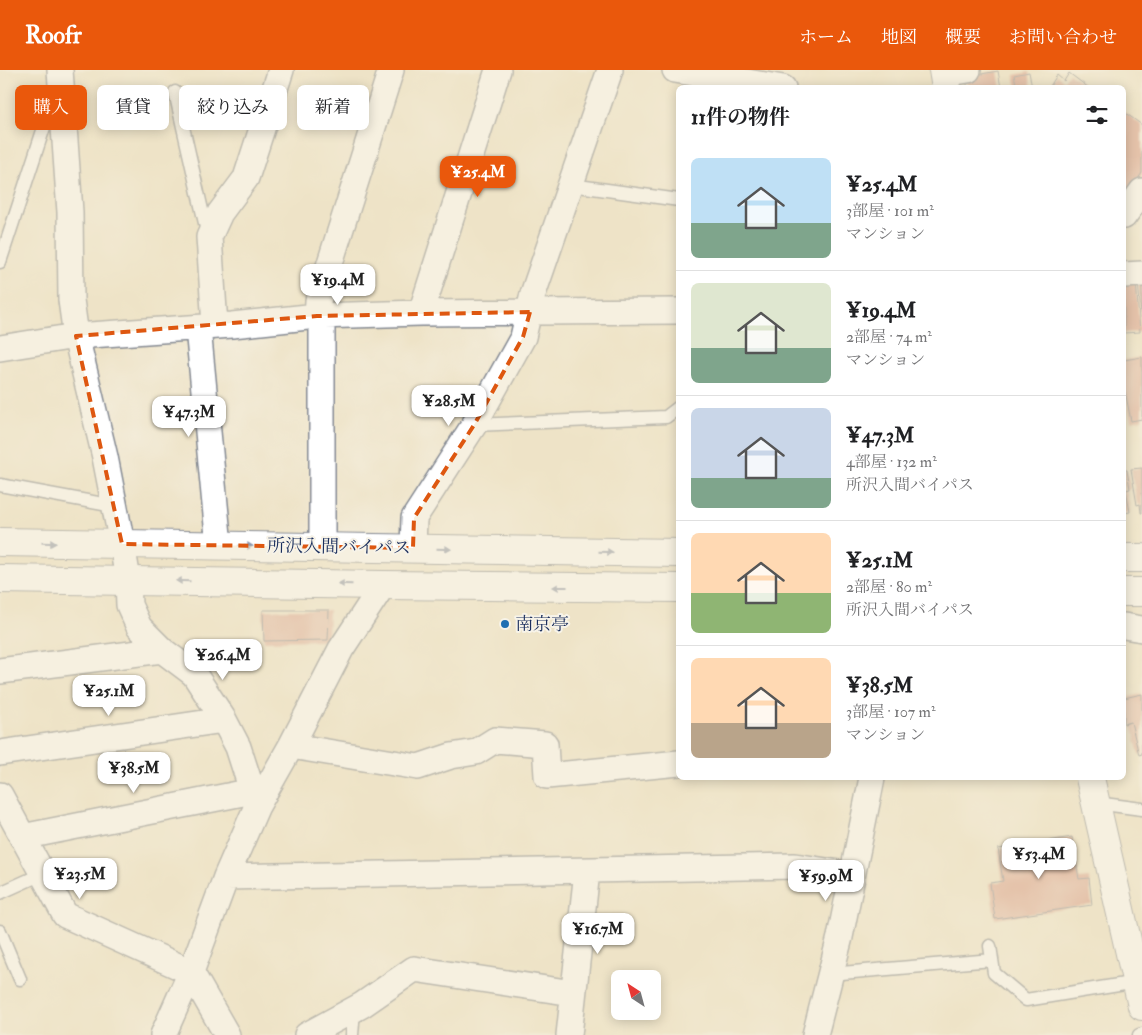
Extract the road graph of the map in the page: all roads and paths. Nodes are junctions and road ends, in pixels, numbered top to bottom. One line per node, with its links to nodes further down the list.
1 (282, 70): 13 (street)
2 (391, 70): 20 (street)
3 (498, 70): 19 (street)
4 (610, 70): 9 (street)
5 (675, 70): 7 (street)
6 (61, 78): 14 (lane); 22 (street)
7 (742, 84)
8 (175, 92): 13 (lane)
9 (571, 185): 11 (lane); 18 (street)
10 (1142, 191): 12 (street)
11 (676, 200)
12 (1126, 213)
13 (208, 237): 21 (street)
14 (0, 262)
15 (1142, 274): 16 (street)
16 (1126, 275)
17 (676, 311): 18 (street)
18 (530, 312): 19 (street); 25 (street)
19 (421, 313): 20 (street)
20 (318, 316): 21 (street); 31 (street)
21 (206, 326): 22 (street); 30 (street)
22 (76, 336): 23 (street); 27 (street)
23 (0, 348)
24 (676, 409): 25 (lane)
25 (474, 425): 32 (street)
26 (0, 485): 27 (lane)
27 (114, 506): 29 (street)
28 (0, 542): 29 (main road, 所沢入間バイパス, one-way to 29)
29 (122, 544): 30 (main road, 所沢入間バイパス); 37 (street)
30 (219, 546): 31 (main road, 所沢入間バイパス, one-way to 31)
31 (322, 547): 32 (main road, 所沢入間バイパス)
32 (413, 548): 33 (main road, 所沢入間バイパス, one-way to 33)
33 (676, 553)
34 (1126, 558): 35 (main road)
35 (1142, 558)
36 (0, 579): 37 (main road)
37 (128, 580): 38 (main road, one-way to 37); 44 (street)
38 (383, 585): 39 (main road, one-way to 38); 47 (street)
39 (676, 588)
40 (1126, 592): 41 (main road)
41 (1142, 592)
42 (1126, 626): 43 (street)
43 (1142, 629)
44 (162, 650): 45 (street); 46 (street)
45 (0, 671)
46 (224, 720): 48 (street); 53 (street)
47 (291, 746): 49 (street); 53 (street)
48 (0, 754)
49 (676, 763)
50 (872, 780): 58 (street)
51 (1093, 790): 54 (lane); 68 (main road)
52 (0, 796): 55 (street)
53 (255, 798): 55 (street); 59 (street)
54 (1142, 809)
55 (22, 837): 57 (street)
56 (587, 870): 58 (street); 59 (street); 67 (street)
57 (42, 874): 60 (lane); 64 (street)
58 (852, 875): 65 (street)
59 (226, 877): 64 (street)
60 (0, 893)
61 (0, 931): 66 (lane)
62 (990, 946): 63 (lane)
63 (992, 960): 65 (lane); 68 (lane)
64 (192, 972): 70 (street); 71 (street)
65 (830, 974): 75 (street)
66 (20, 978)
67 (573, 993): 69 (street); 74 (street)
68 (1140, 996)
69 (354, 1010): 72 (street); 73 (lane)
70 (162, 1035)
71 (227, 1035)
72 (307, 1035)
73 (352, 1035)
74 (569, 1035)
75 (815, 1035)

